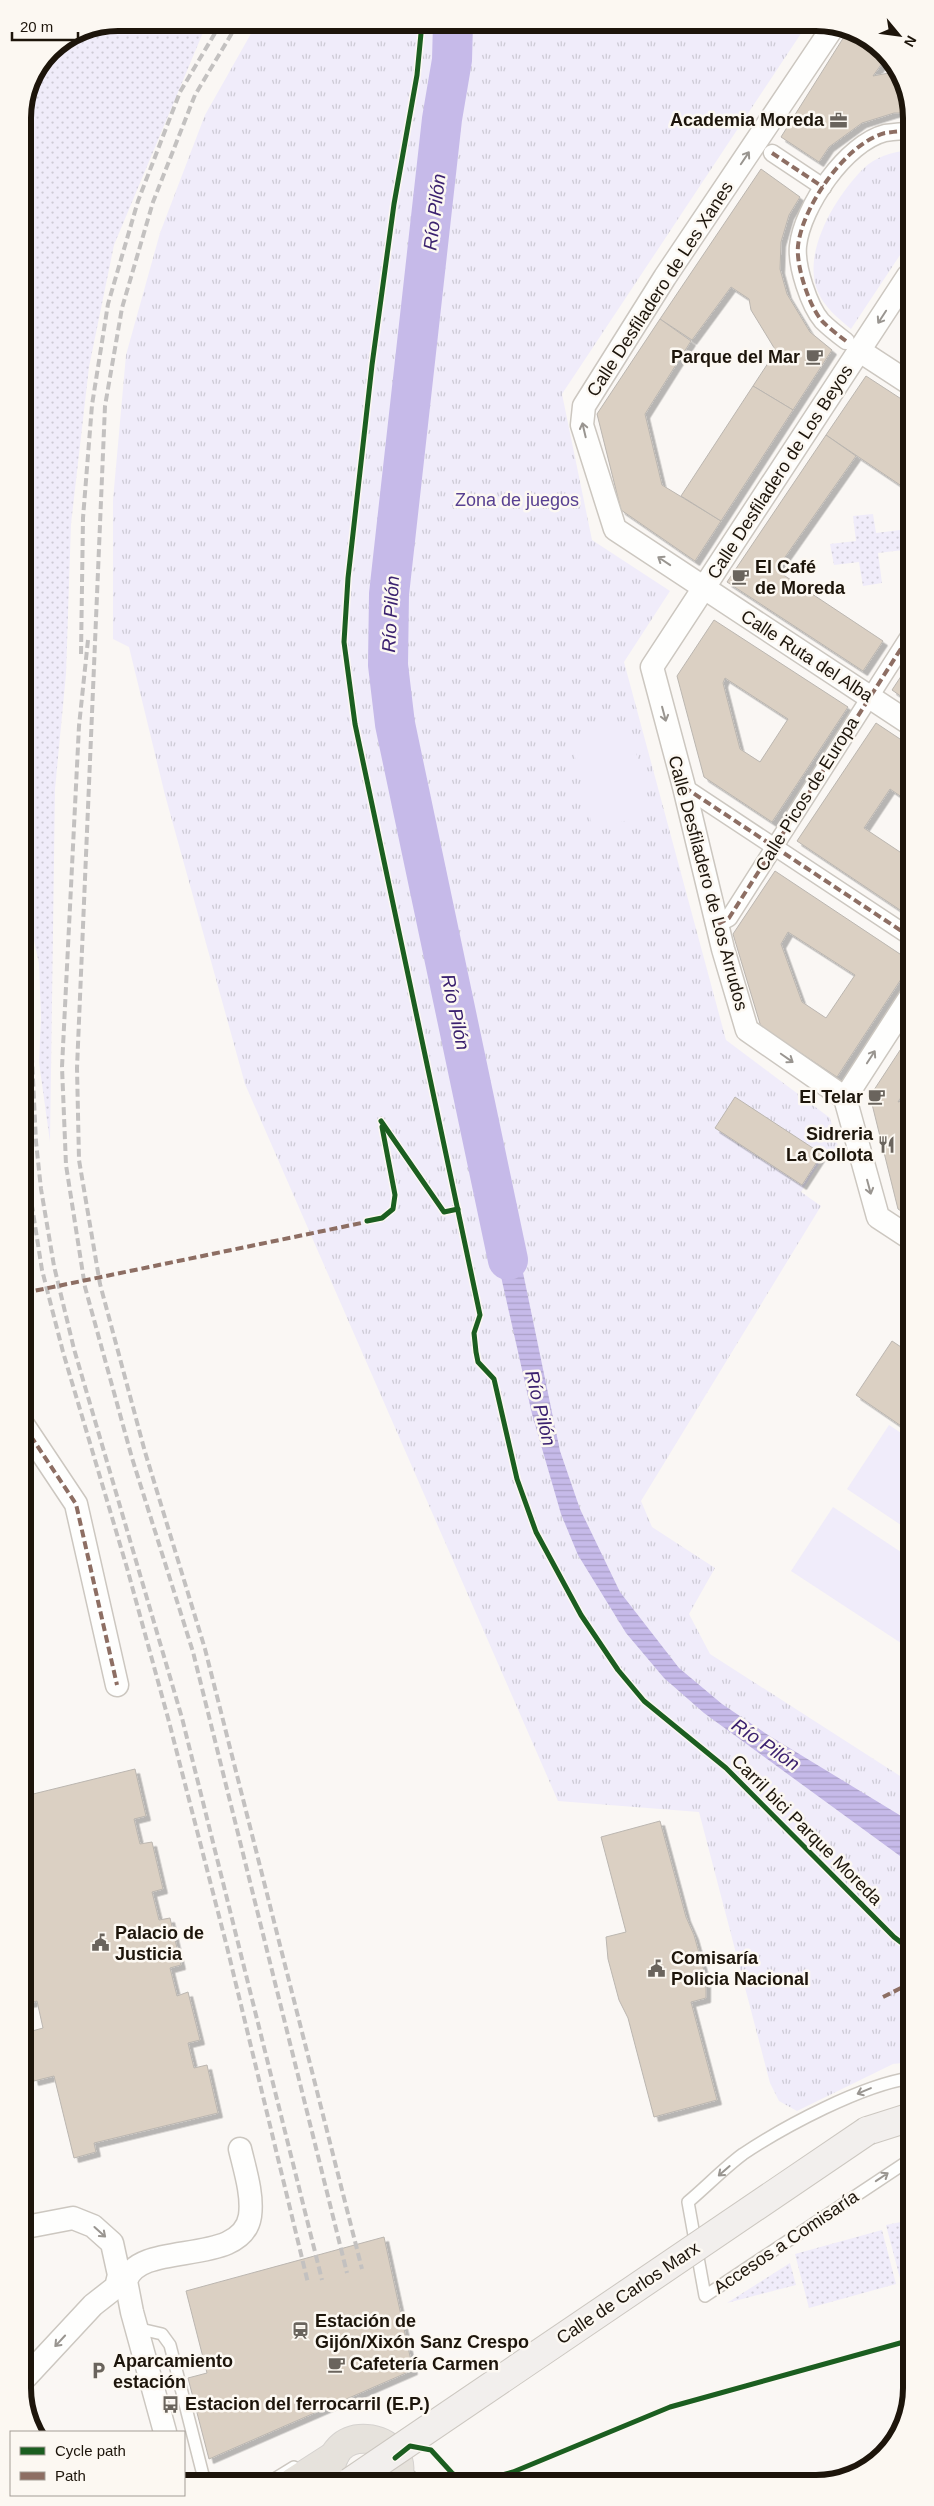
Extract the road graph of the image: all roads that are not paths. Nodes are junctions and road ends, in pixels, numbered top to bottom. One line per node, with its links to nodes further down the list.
1 (829, 32): 8 (street, Calle Desfiladero de Les Xanes, one-way to 1)
2 (903, 131): 4 (street)
3 (772, 153): 4 (street)
4 (823, 187): 6 (street)
5 (903, 282): 6 (street, Calle Desfiladero de Los Beyos, one-way to 6)
6 (853, 346): 7 (street); 8 (street, Calle Desfiladero de Los Beyos)
7 (903, 379)
8 (704, 588): 10 (street, Calle Desfiladero de Los Beyos); 11 (street, Calle Ruta del Alba)
9 (903, 645): 11 (street, Calle Picos de Europa)
10 (652, 667): 13 (street, Calle Desfiladero de Los Arrudos, one-way to 13)
11 (869, 696): 12 (street, Calle Ruta del Alba); 14 (street, Calle Picos de Europa)
12 (903, 719)
13 (684, 787): 14 (street); 15 (street, Calle Desfiladero de Los Arrudos)
14 (775, 846): 15 (street, Calle Picos de Europa); 16 (street)
15 (718, 924): 18 (street, Calle Desfiladero de Los Arrudos, one-way to 18)
16 (903, 932)
17 (903, 1010): 18 (street, one-way to 17)
18 (845, 1098): 19 (street, one-way to 19)
19 (903, 1233)
20 (31, 1436): 21 (street)
21 (116, 1685)
22 (903, 2080): 25 (lane, Accesos a Comisaría, one-way to 25)
23 (903, 2119): 37 (main road, Calle de Carlos Marx, bridge)
24 (240, 2149): 27 (street)
25 (903, 2164)
26 (31, 2226): 27 (street, one-way to 27)
27 (123, 2273): 28 (street); 29 (street)
28 (93, 2305): 29 (street); 30 (street, one-way to 30)
29 (134, 2320): 31 (street); 33 (lane)
30 (31, 2372)
31 (165, 2431)
32 (339, 2450): 34 (lane); 35 (main road); 36 (main road); 38 (main road)
33 (204, 2475)
34 (282, 2475)
35 (303, 2475)
36 (331, 2475)
37 (360, 2475)
38 (403, 2475)

